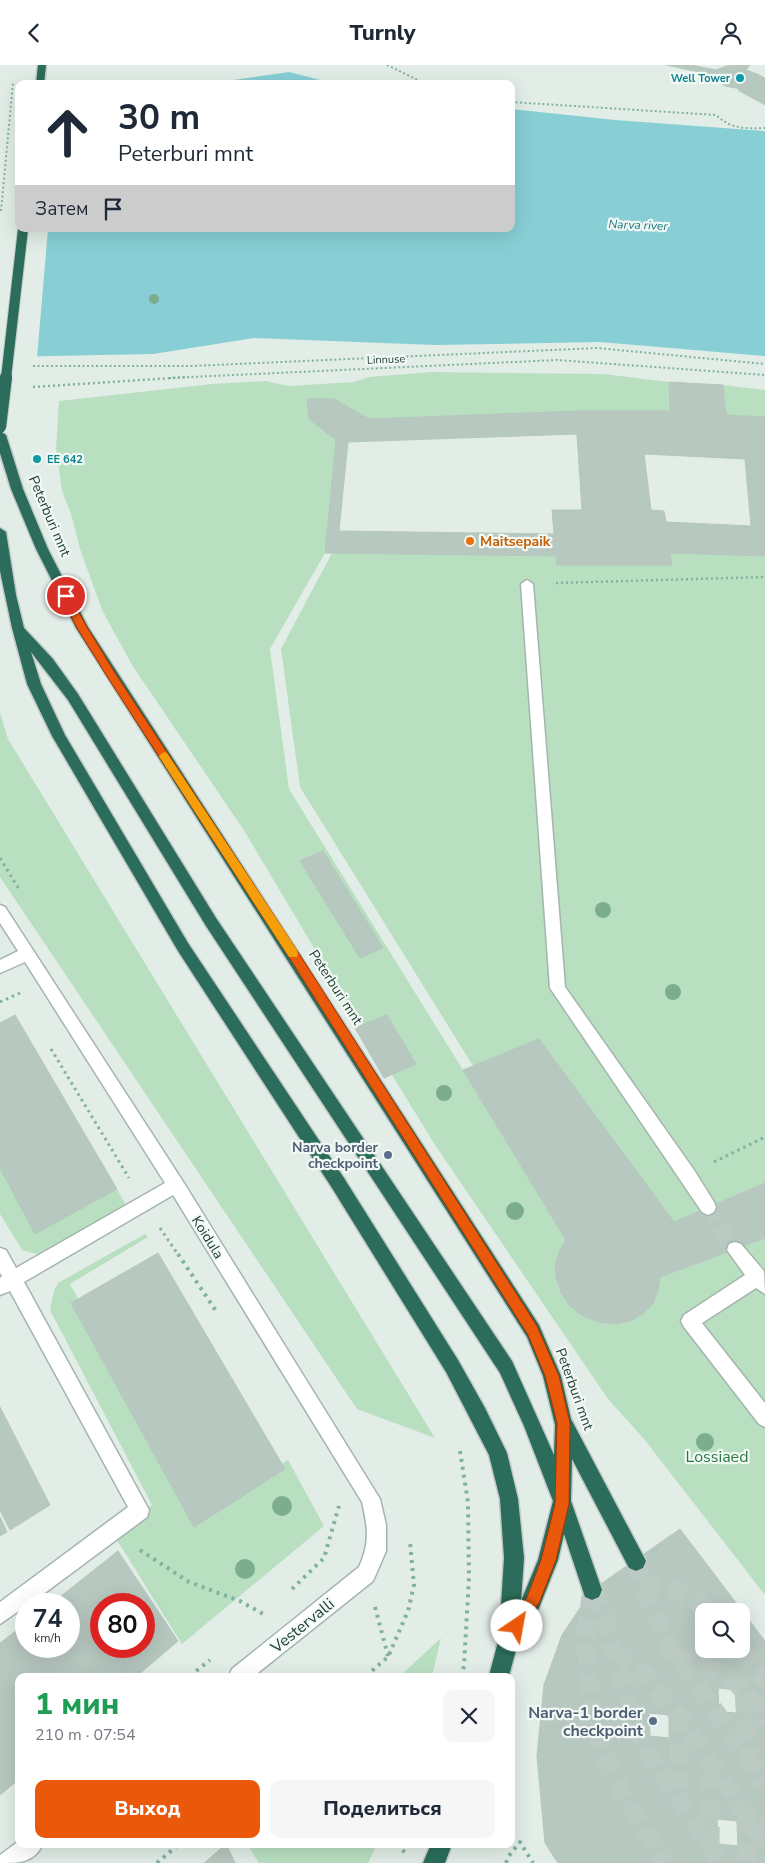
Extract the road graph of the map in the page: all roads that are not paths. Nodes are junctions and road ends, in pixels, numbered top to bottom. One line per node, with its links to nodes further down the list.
1 (42, 65): 2 (highway)
2 (40, 80)
3 (23, 232): 4 (highway, bridge)
4 (0, 427)
5 (0, 435): 19 (highway, Peterburi mnt)
6 (0, 532): 8 (highway)
7 (528, 584): 13 (street)
8 (18, 628): 20 (highway); 25 (highway)
9 (0, 911): 10 (street, Koidula)
10 (27, 954): 11 (street); 12 (street, Koidula)
11 (0, 967)
12 (176, 1185): 17 (street); 22 (street, Koidula)
13 (708, 1207)
14 (735, 1250): 16 (street)
15 (0, 1256): 17 (street)
16 (762, 1281): 18 (street)
17 (6, 1283): 24 (street)
18 (765, 1418)
19 (564, 1423): 20 (highway); 21 (highway, Peterburi mnt)
20 (562, 1504): 23 (highway); 25 (highway)
21 (636, 1561)
22 (366, 1574): 26 (street, Vestervalli)
23 (592, 1590)
24 (0, 1614)
25 (509, 1638): 27 (highway)
26 (243, 1673)
27 (500, 1673)
28 (27, 1848): 30 (street)
29 (440, 1848): 31 (highway)
30 (8, 1863)
31 (434, 1863)

